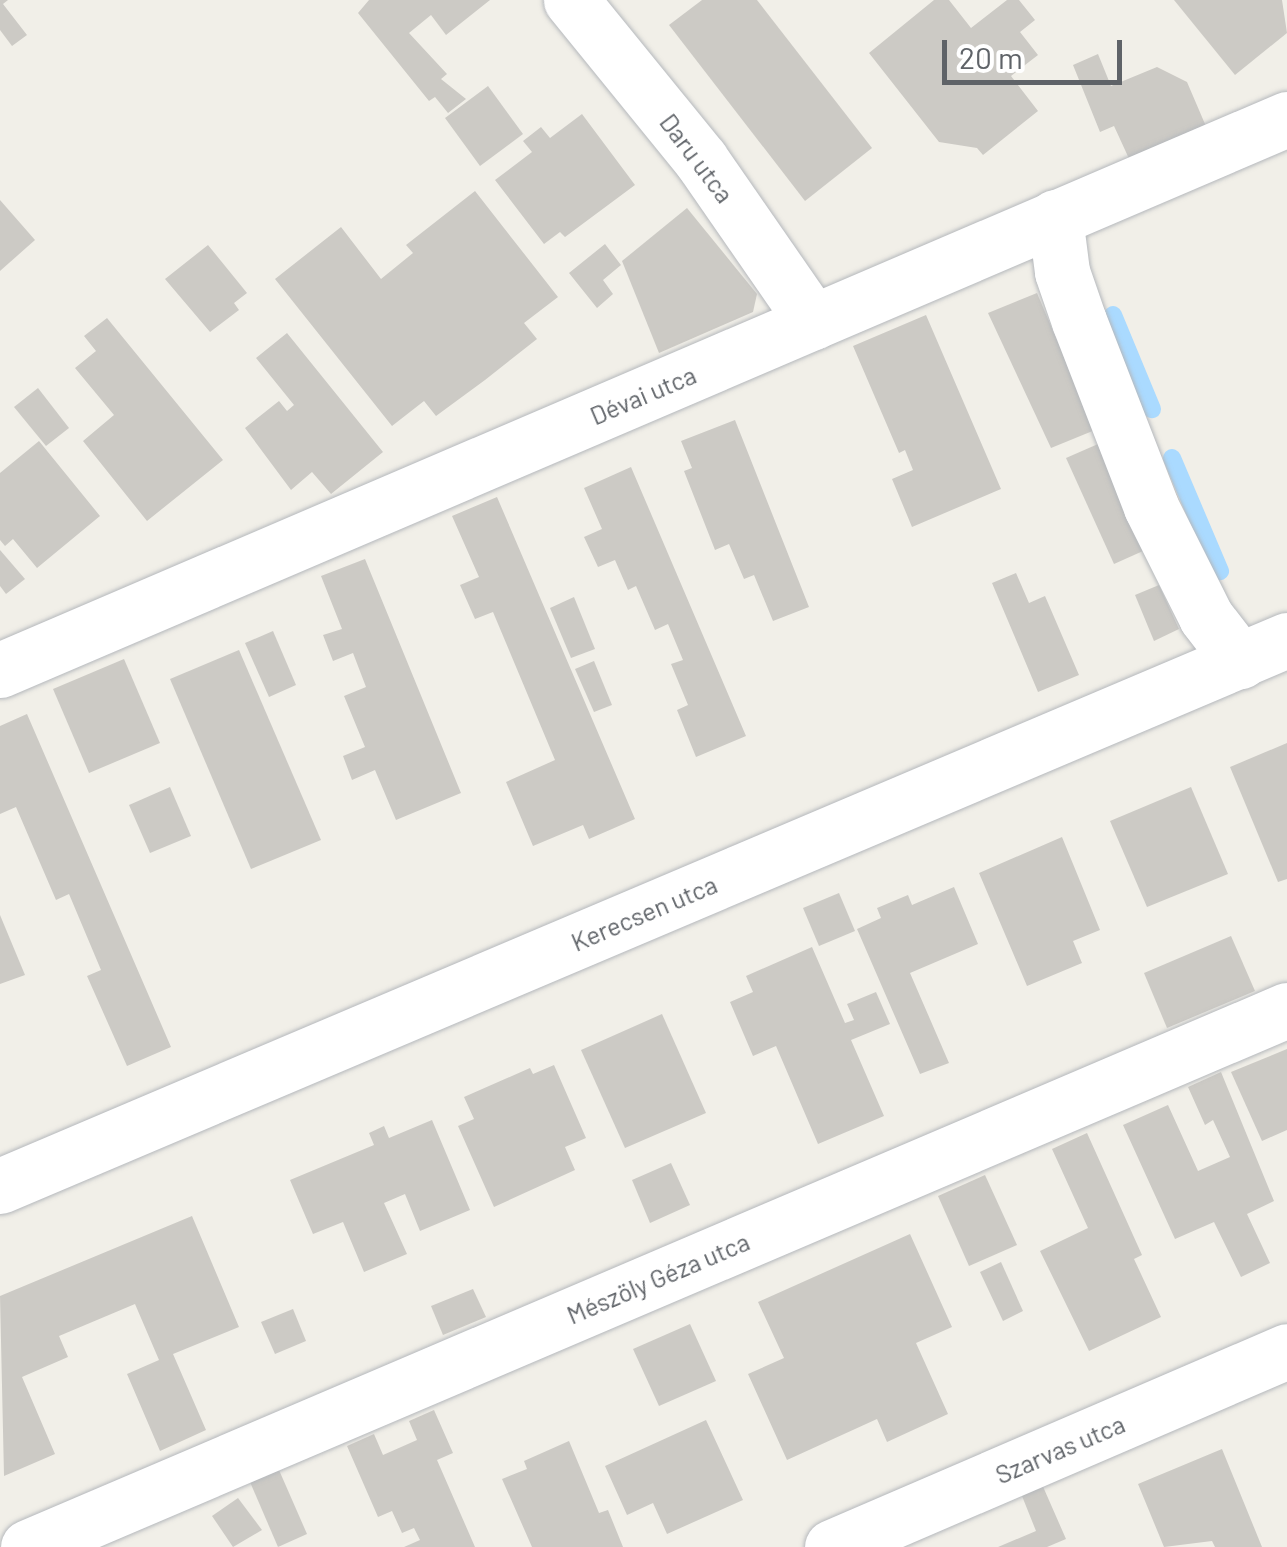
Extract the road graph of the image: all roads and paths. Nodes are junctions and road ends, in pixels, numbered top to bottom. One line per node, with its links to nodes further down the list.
1 (571, 0): 4 (street, Daru utca)
2 (1287, 120): 3 (street, Dévai utca)
3 (1056, 217): 4 (street, Dévai utca); 5 (street)
4 (813, 322): 6 (street, Dévai utca)
5 (1264, 650): 8 (street, Kerecsen utca)
6 (0, 670)
7 (1287, 1010): 10 (street, Mészöly Géza utca)
8 (0, 1186)
9 (1287, 1351): 11 (street, Szarvas utca)
10 (28, 1547)
11 (832, 1547)

